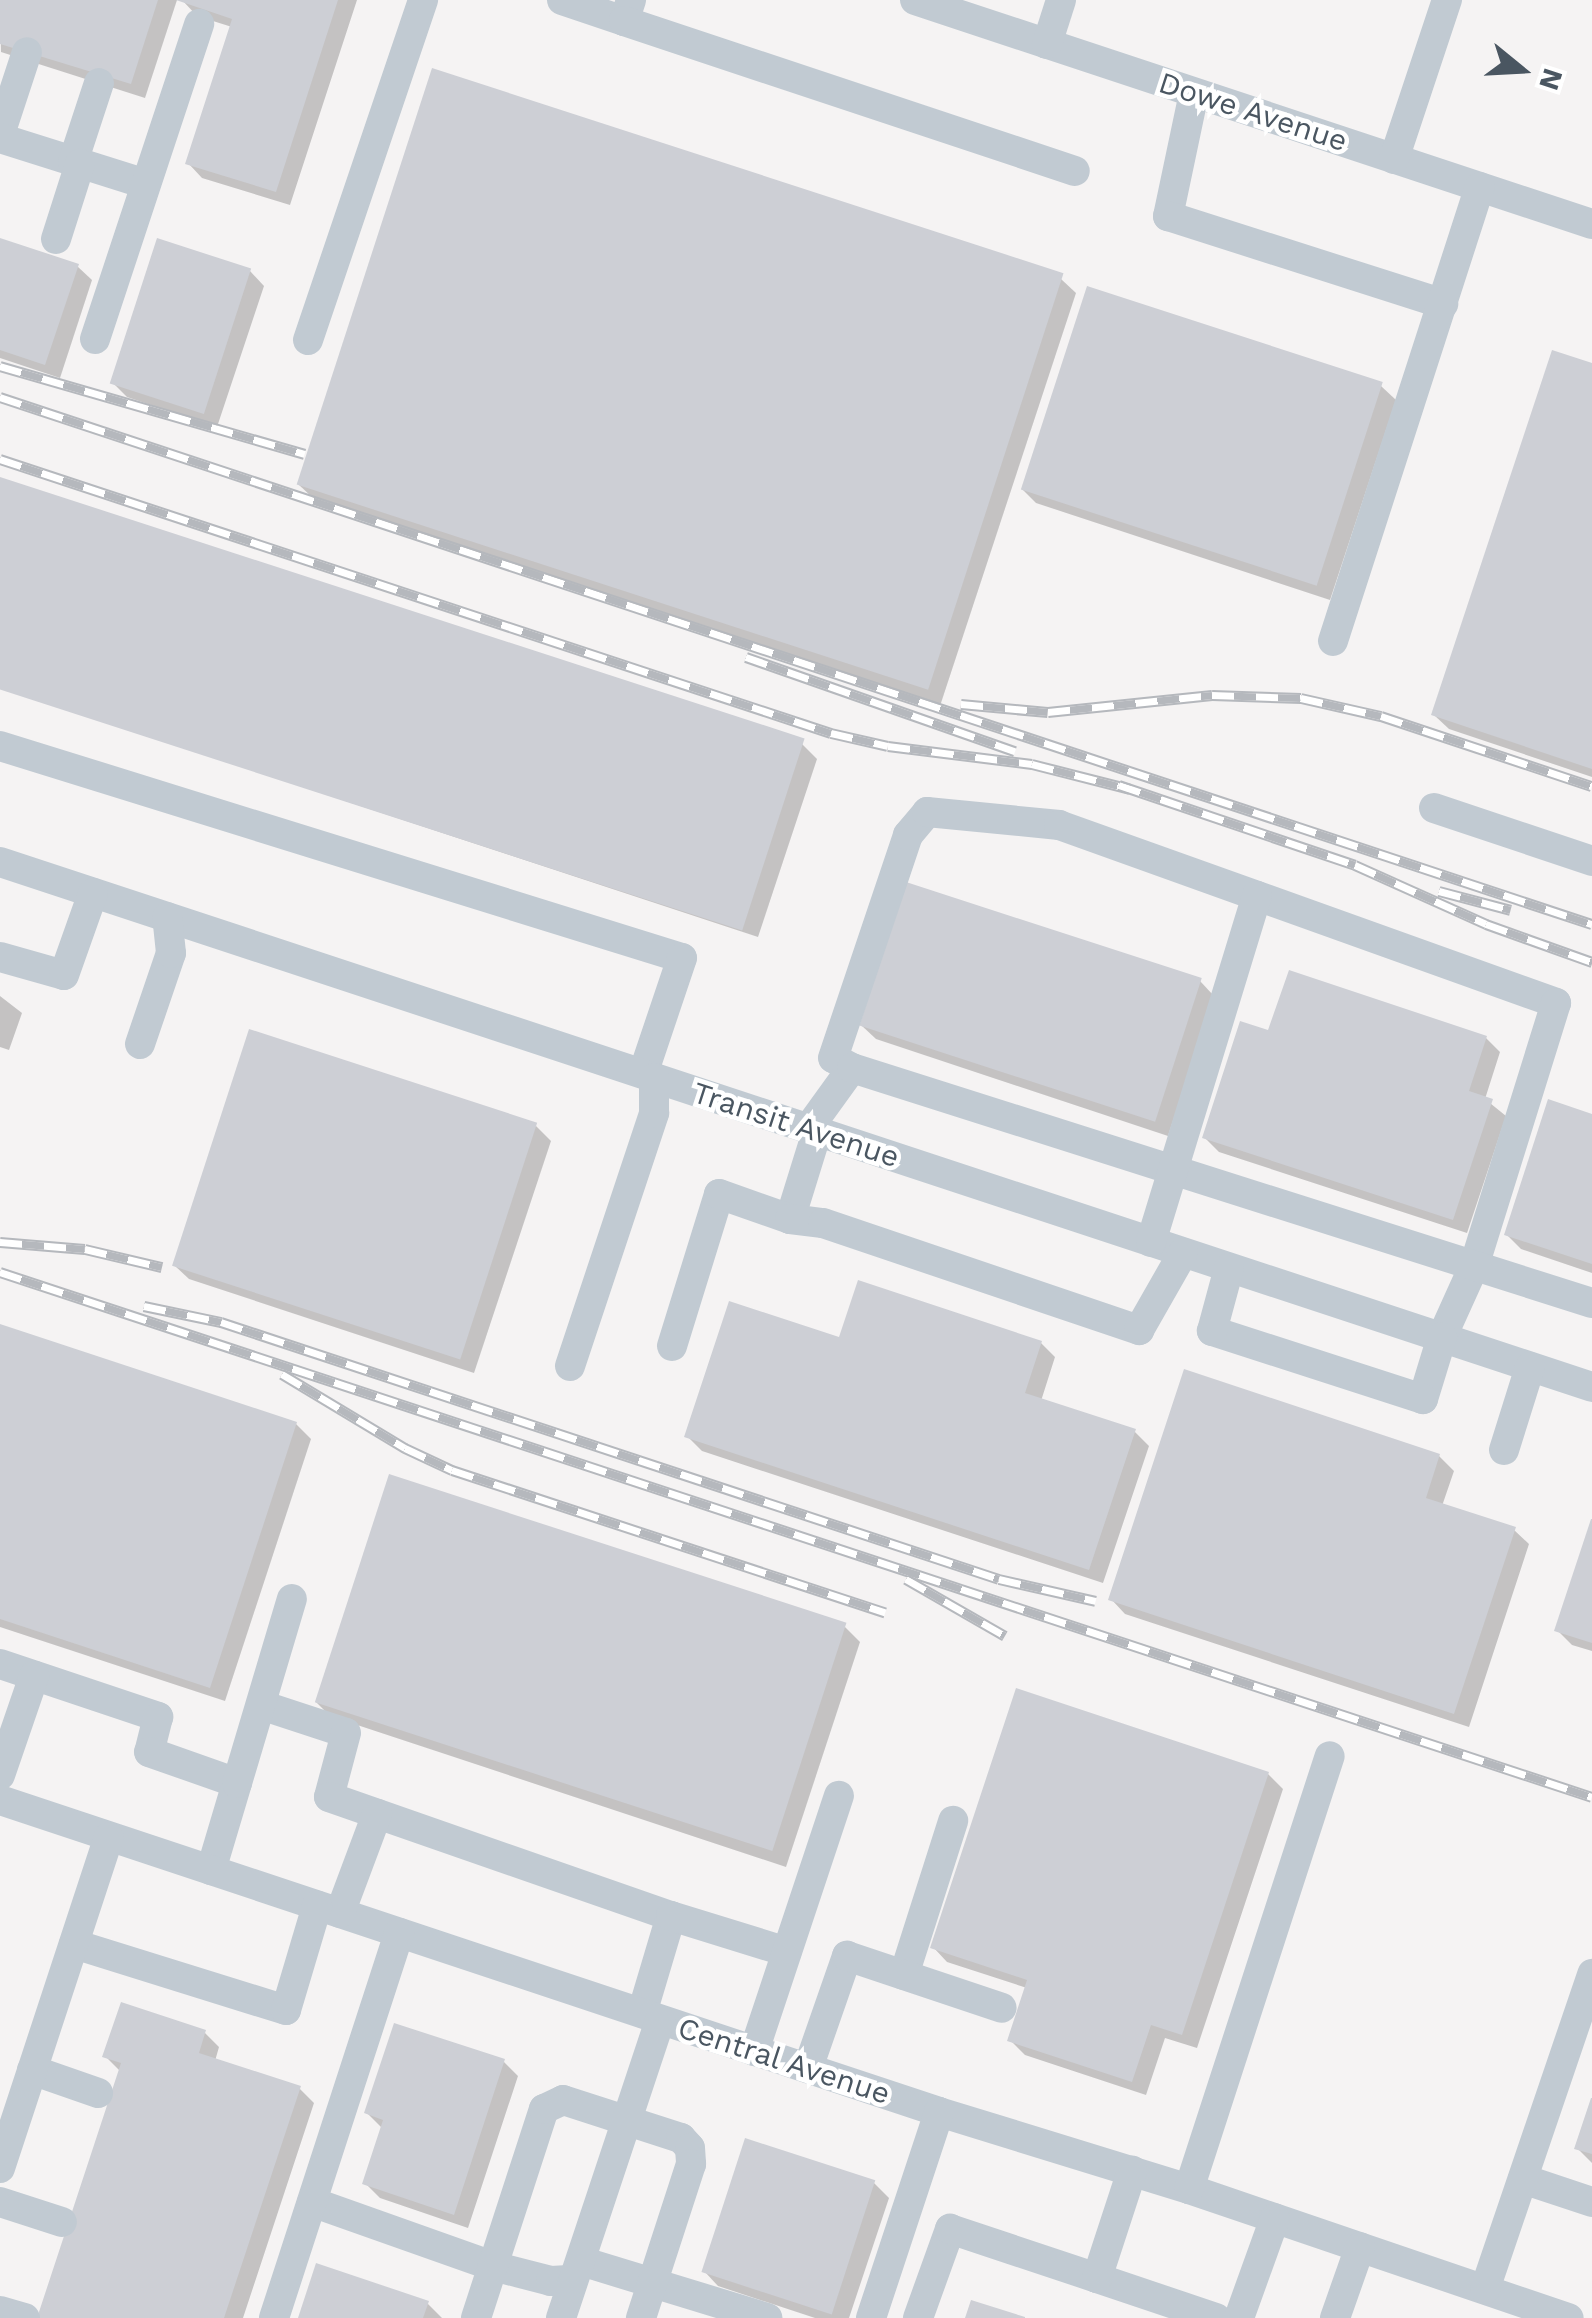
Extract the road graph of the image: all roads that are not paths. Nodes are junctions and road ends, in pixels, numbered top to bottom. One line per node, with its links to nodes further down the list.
1 (423, 0): 22 (street)
2 (562, 0): 6 (street)
3 (914, 0): 8 (street, Dowe Avenue)
4 (1061, 0): 8 (street)
5 (1448, 0): 13 (street)
6 (627, 11): 15 (street)
7 (199, 24): 16 (street)
8 (1047, 44): 11 (street, Dowe Avenue)
9 (27, 52): 12 (street)
10 (99, 83): 14 (street)
11 (1194, 92): 13 (street, Dowe Avenue); 20 (street)
12 (0, 136): 14 (street)
13 (1394, 159): 17 (street, Dowe Avenue)
14 (77, 163): 16 (street); 19 (street)
15 (1074, 171)
16 (143, 183): 21 (street)
17 (1480, 187): 18 (street, Dowe Avenue); 20 (street)
18 (1592, 224)
19 (56, 240)
20 (1443, 304): 23 (street)
21 (95, 339)
22 (308, 340)
23 (1333, 641)
24 (0, 746): 34 (street)
25 (1434, 808): 26 (street)
26 (1592, 861)
27 (0, 862): 28 (street, Transit Avenue)
28 (93, 892): 30 (street, Transit Avenue); 31 (street)
29 (1257, 896): 33 (street); 36 (street); 40 (street)
30 (166, 917): 32 (street); 34 (street, Transit Avenue)
31 (0, 957)
32 (140, 1044)
33 (852, 1068): 35 (street); 36 (street)
34 (648, 1076): 35 (street, Transit Avenue); 45 (street)
35 (813, 1130): 37 (street); 38 (street, Transit Avenue)
36 (1171, 1169): 38 (street); 40 (street)
37 (790, 1219): 39 (street); 44 (street)
38 (1151, 1242): 39 (street, Transit Avenue)
39 (1183, 1253): 41 (street, Transit Avenue)
40 (1474, 1266): 42 (street); 43 (street)
41 (1229, 1268): 43 (street, Transit Avenue); 43 (street)
42 (1592, 1303)
43 (1442, 1337): 46 (street, Transit Avenue)
44 (672, 1346)
45 (570, 1366)
46 (1530, 1367): 47 (street, Transit Avenue); 48 (street)
47 (1592, 1387)
48 (1504, 1450)
49 (292, 1600): 52 (street)
50 (0, 1664): 51 (street)
51 (34, 1676): 54 (street); 55 (street)
52 (261, 1705): 55 (street); 58 (street)
53 (1330, 1756): 80 (street)
54 (0, 1775)
55 (237, 1784): 61 (street)
56 (840, 1796): 66 (street)
57 (0, 1800): 60 (street, Central Avenue)
58 (378, 1814): 62 (street); 63 (street)
59 (953, 1821): 68 (street)
60 (110, 1836): 61 (street, Central Avenue); 65 (street)
61 (211, 1870): 62 (street, Central Avenue)
62 (328, 1909): 64 (street, Central Avenue); 65 (street)
63 (671, 1916): 66 (street); 70 (street)
64 (399, 1932): 70 (street, Central Avenue); 82 (street)
65 (74, 1944): 73 (street)
66 (787, 1952): 71 (street)
67 (1592, 1974): 79 (street)
68 (904, 1975): 69 (street); 72 (street)
69 (1002, 2008)
70 (651, 2017): 71 (street, Central Avenue); 76 (street)
71 (754, 2050): 72 (street, Central Avenue)
72 (808, 2068): 75 (street, Central Avenue)
73 (32, 2070): 74 (street); 77 (street)
74 (98, 2092)
75 (939, 2112): 78 (street, Central Avenue); 99 (street)
76 (628, 2118): 87 (street); 88 (street); 90 (street)
77 (0, 2168)
78 (1132, 2171): 80 (street, Central Avenue); 89 (street)
79 (1523, 2179): 83 (street); 91 (street)
80 (1189, 2189): 84 (street, Central Avenue)
81 (0, 2202): 85 (street)
82 (312, 2202): 87 (street); 94 (street)
83 (1592, 2202)
84 (1275, 2218): 86 (street, Central Avenue); 102 (street)
85 (62, 2222)
86 (1360, 2247): 91 (street, Central Avenue); 103 (street)
87 (493, 2266): 88 (street); 95 (street)
88 (577, 2271): 90 (street); 96 (street)
89 (1097, 2278): 100 (street); 101 (street)
90 (654, 2283): 97 (street); 98 (street)
91 (1485, 2290): 104 (street, Central Avenue)
92 (0, 2311): 93 (street)
93 (26, 2318)
94 (274, 2318)
95 (476, 2318)
96 (560, 2318)
97 (641, 2318)
98 (768, 2318)
99 (871, 2318)
100 (918, 2318)
101 (1216, 2318)
102 (1239, 2318)
103 (1335, 2318)
104 (1569, 2318)

